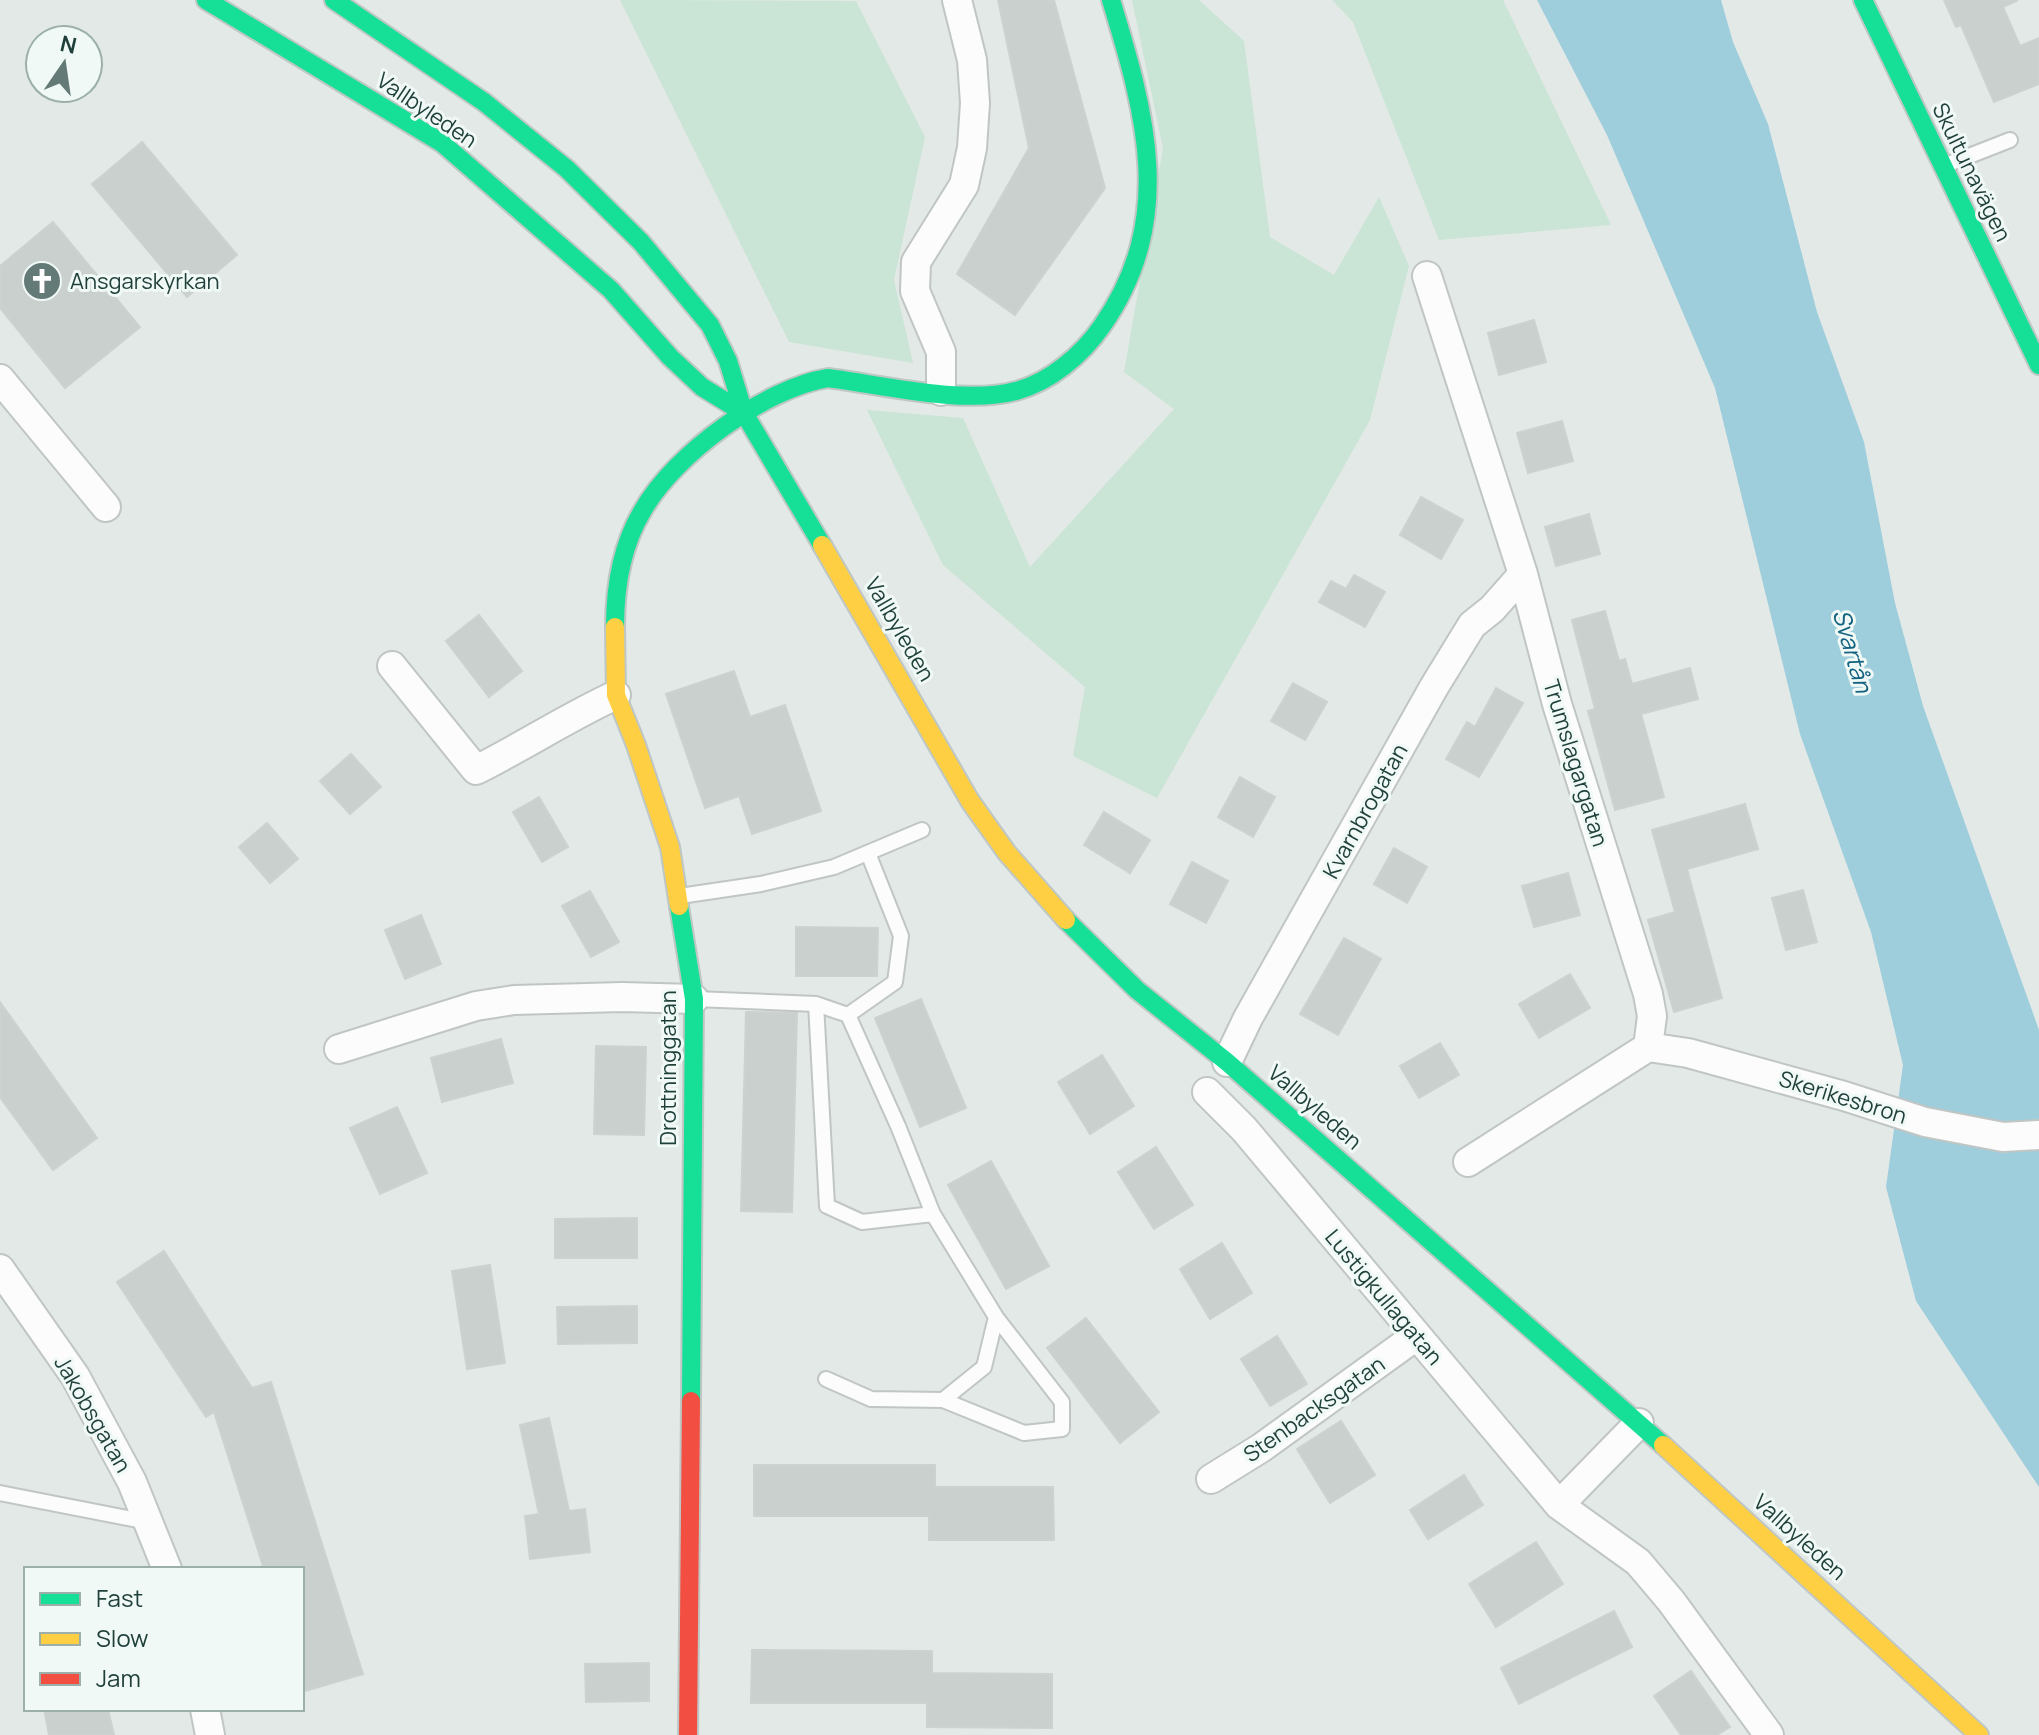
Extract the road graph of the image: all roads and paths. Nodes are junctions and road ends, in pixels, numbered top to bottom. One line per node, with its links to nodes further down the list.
1 (206, 0): 12 (main road, Vallbyleden)
2 (334, 0): 12 (main road, Vallbyleden)
3 (957, 0): 11 (street)
4 (1111, 0): 11 (main road, Drottninggatan)
5 (1863, 0): 7 (main road, Skultunavägen)
6 (2010, 140): 7 (lane)
7 (1942, 167): 9 (main road, Skultunavägen)
8 (1427, 276): 14 (street, Trumslagargatan)
9 (2039, 365)
10 (0, 379): 13 (street)
11 (941, 391): 12 (main road, Drottninggatan)
12 (744, 413): 16 (main road, Drottninggatan); 25 (main road, Vallbyleden)
13 (106, 507)
14 (1523, 574): 23 (street, Trumslagargatan); 25 (street, Kvarnbrogatan)
15 (392, 666): 16 (street)
16 (616, 695): 19 (main road, Drottninggatan)
17 (922, 830): 18 (lane)
18 (868, 853): 19 (lane); 22 (lane)
19 (680, 896): 20 (main road, Drottninggatan)
20 (694, 999): 21 (lane); 24 (street); 43 (main road, Drottninggatan)
21 (816, 1004): 22 (lane); 29 (lane)
22 (848, 1015): 29 (lane)
23 (1648, 1047): 27 (street, Skerikesbron); 28 (street)
24 (339, 1049)
25 (1227, 1062): 35 (main road, Vallbyleden)
26 (1207, 1092): 32 (street, Lustigkullagatan)
27 (2039, 1135)
28 (1468, 1162)
29 (933, 1214): 31 (lane)
30 (0, 1269): 39 (street, Jakobsgatan)
31 (996, 1317): 34 (lane); 34 (lane)
32 (1416, 1336): 36 (street, Stenbacksgatan); 38 (street, Lustigkullagatan)
33 (826, 1379): 34 (lane)
34 (943, 1400)
35 (1639, 1423): 38 (street); 45 (main road, Vallbyleden)
36 (1211, 1479)
37 (0, 1493): 39 (lane)
38 (1559, 1505): 44 (street, Lustigkullagatan)
39 (148, 1522): 40 (street, Jakobsgatan)
40 (166, 1567)
41 (205, 1711): 42 (street)
42 (210, 1735)
43 (688, 1735)
44 (1769, 1735)
45 (1979, 1735)

